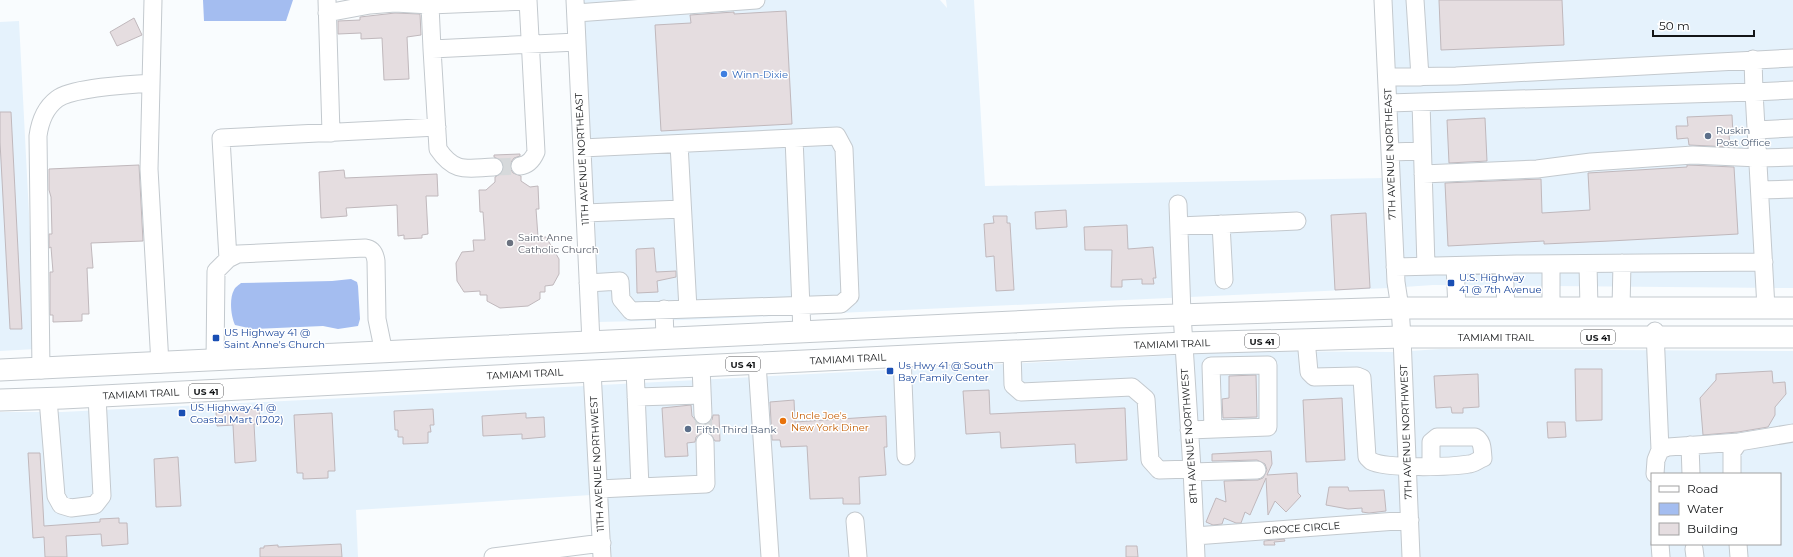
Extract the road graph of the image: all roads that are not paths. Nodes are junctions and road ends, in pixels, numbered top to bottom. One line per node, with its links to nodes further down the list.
1 (153, 0): 16 (street)
2 (528, 0): 6 (street); 10 (street)
3 (756, 0): 8 (street)
4 (1384, 0): 15 (street, 7TH AVENUE NORTHEAST)
5 (1415, 0): 14 (street)
6 (430, 5): 7 (street); 11 (street)
7 (327, 6): 24 (street)
8 (576, 6): 9 (street, 11TH AVENUE NORTHEAST)
9 (577, 42): 10 (street); 27 (street, 11TH AVENUE NORTHEAST)
10 (531, 44): 11 (street); 32 (street)
11 (432, 49): 21 (street)
12 (1793, 58): 13 (street)
13 (1753, 59): 14 (street); 18 (street)
14 (1420, 76): 15 (street)
15 (1387, 78): 20 (street, 7TH AVENUE NORTHEAST)
16 (151, 83): 82 (street); 88 (street)
17 (1793, 90): 18 (street)
18 (1754, 92): 19 (street); 23 (street)
19 (1421, 102): 20 (street); 28 (street)
20 (1388, 103): 29 (street, 7TH AVENUE NORTHEAST)
21 (436, 127): 24 (street); 33 (street)
22 (1793, 128): 23 (street)
23 (1757, 130): 31 (street)
24 (331, 133): 43 (street)
25 (794, 138): 26 (street); 54 (street); 54 (street)
26 (679, 144): 27 (street); 38 (street)
27 (582, 148): 39 (street, 11TH AVENUE NORTHEAST)
28 (1422, 151): 29 (street); 34 (street)
29 (1390, 152): 51 (street, 7TH AVENUE NORTHEAST)
30 (1793, 157): 31 (street)
31 (1759, 158): 34 (street); 36 (street)
32 (520, 166)
33 (494, 167)
34 (1423, 174): 49 (street)
35 (1793, 189): 36 (street)
36 (1760, 190): 44 (street)
37 (1178, 204): 42 (street, 8TH AVENUE NORTHWEST)
38 (682, 209): 39 (street); 64 (street)
39 (585, 213): 53 (street, 11TH AVENUE NORTHEAST)
40 (1297, 220): 41 (street)
41 (1221, 224): 42 (street); 52 (street)
42 (1179, 226): 65 (street, 8TH AVENUE NORTHWEST)
43 (228, 259): 77 (street); 80 (street)
44 (1764, 262): 45 (street); 61 (street)
45 (1622, 263): 47 (street); 60 (street)
46 (1550, 264): 47 (street); 48 (street); 58 (street)
47 (1588, 264): 59 (street)
48 (1504, 265): 50 (street); 57 (street)
49 (1426, 266): 50 (street); 51 (street)
50 (1456, 266): 56 (street)
51 (1395, 267): 55 (street, 7TH AVENUE NORTHEAST)
52 (1224, 280)
53 (588, 283): 63 (street); 73 (street, 11TH AVENUE NORTHEAST)
54 (800, 305): 64 (street); 66 (street)
55 (1400, 308): 56 (main road); 65 (main road); 68 (street, 7TH AVENUE NORTHWEST)
56 (1457, 308): 57 (main road)
57 (1506, 308): 58 (main road)
58 (1551, 308): 59 (main road)
59 (1588, 308): 60 (main road)
60 (1622, 308): 61 (main road)
61 (1766, 308): 62 (main road); 67 (main road)
62 (1793, 308)
63 (664, 309): 64 (street); 70 (street)
64 (688, 309)
65 (1182, 314): 66 (main road); 75 (street, 8TH AVENUE NORTHWEST)
66 (802, 332): 70 (main road)
67 (1656, 334): 68 (main road, TAMIAMI TRAIL / US 41); 69 (main road, TAMIAMI TRAIL / US 41); 104 (street)
68 (1402, 337): 71 (main road, TAMIAMI TRAIL / US 41); 106 (street, 7TH AVENUE NORTHWEST)
69 (1793, 337)
70 (665, 339): 72 (main road)
71 (1306, 340): 74 (main road, TAMIAMI TRAIL / US 41); 106 (street)
72 (626, 341): 73 (main road); 89 (main road)
73 (590, 342): 77 (main road); 90 (main road)
74 (1240, 342): 75 (main road, TAMIAMI TRAIL / US 41); 84 (street)
75 (1184, 343): 76 (main road, TAMIAMI TRAIL / US 41); 99 (street, 8TH AVENUE NORTHWEST)
76 (1012, 351): 78 (main road, TAMIAMI TRAIL / US 41); 108 (street)
77 (384, 353): 79 (main road)
78 (902, 356): 81 (main road, TAMIAMI TRAIL / US 41); 105 (street)
79 (274, 358): 80 (main road); 91 (main road)
80 (215, 361): 82 (main road)
81 (757, 363): 83 (main road, TAMIAMI TRAIL / US 41); 123 (street)
82 (160, 364): 85 (main road)
83 (701, 366): 86 (main road, TAMIAMI TRAIL / US 41); 93 (street)
84 (1241, 366): 98 (street); 98 (street)
85 (97, 367): 88 (main road); 92 (main road)
86 (635, 369): 89 (main road, TAMIAMI TRAIL / US 41); 94 (street)
87 (0, 370): 88 (main road)
88 (41, 370)
89 (592, 371): 90 (main road, TAMIAMI TRAIL / US 41); 114 (street, 11TH AVENUE NORTHWEST)
90 (518, 375): 91 (main road, TAMIAMI TRAIL / US 41)
91 (275, 388): 92 (main road, TAMIAMI TRAIL / US 41)
92 (97, 396): 95 (main road, TAMIAMI TRAIL / US 41); 95 (street)
93 (702, 396): 94 (street); 97 (street)
94 (636, 397): 113 (street)
95 (48, 399): 96 (main road, TAMIAMI TRAIL / US 41)
96 (0, 400)
97 (703, 415)
98 (1213, 428): 99 (street)
99 (1189, 430): 108 (street, 8TH AVENUE NORTHWEST)
100 (1793, 434): 102 (street)
101 (705, 442): 113 (street)
102 (1739, 442): 103 (street); 112 (street)
103 (1690, 444): 104 (street); 111 (street)
104 (1660, 450): 110 (street)
105 (906, 456)
106 (1407, 466): 107 (street); 115 (street, 7TH AVENUE NORTHWEST)
107 (1431, 466)
108 (1192, 470): 109 (street); 117 (street, 8TH AVENUE NORTHWEST)
109 (1257, 470)
110 (1655, 473)
111 (1691, 473)
112 (1732, 473)
113 (640, 487): 114 (street)
114 (599, 489): 120 (street, 11TH AVENUE NORTHWEST)
115 (1410, 520): 117 (street, GROCE CIRCLE); 126 (street, 7TH AVENUE NORTHWEST)
116 (855, 521): 124 (street)
117 (1195, 536): 125 (street, 8TH AVENUE NORTHWEST)
118 (1660, 545): 127 (street)
119 (1738, 545): 128 (street)
120 (602, 550): 121 (street)
121 (542, 554): 122 (street)
122 (493, 557)
123 (770, 557)
124 (858, 557)
125 (1196, 557)
126 (1411, 557)
127 (1661, 557)
128 (1739, 557)

